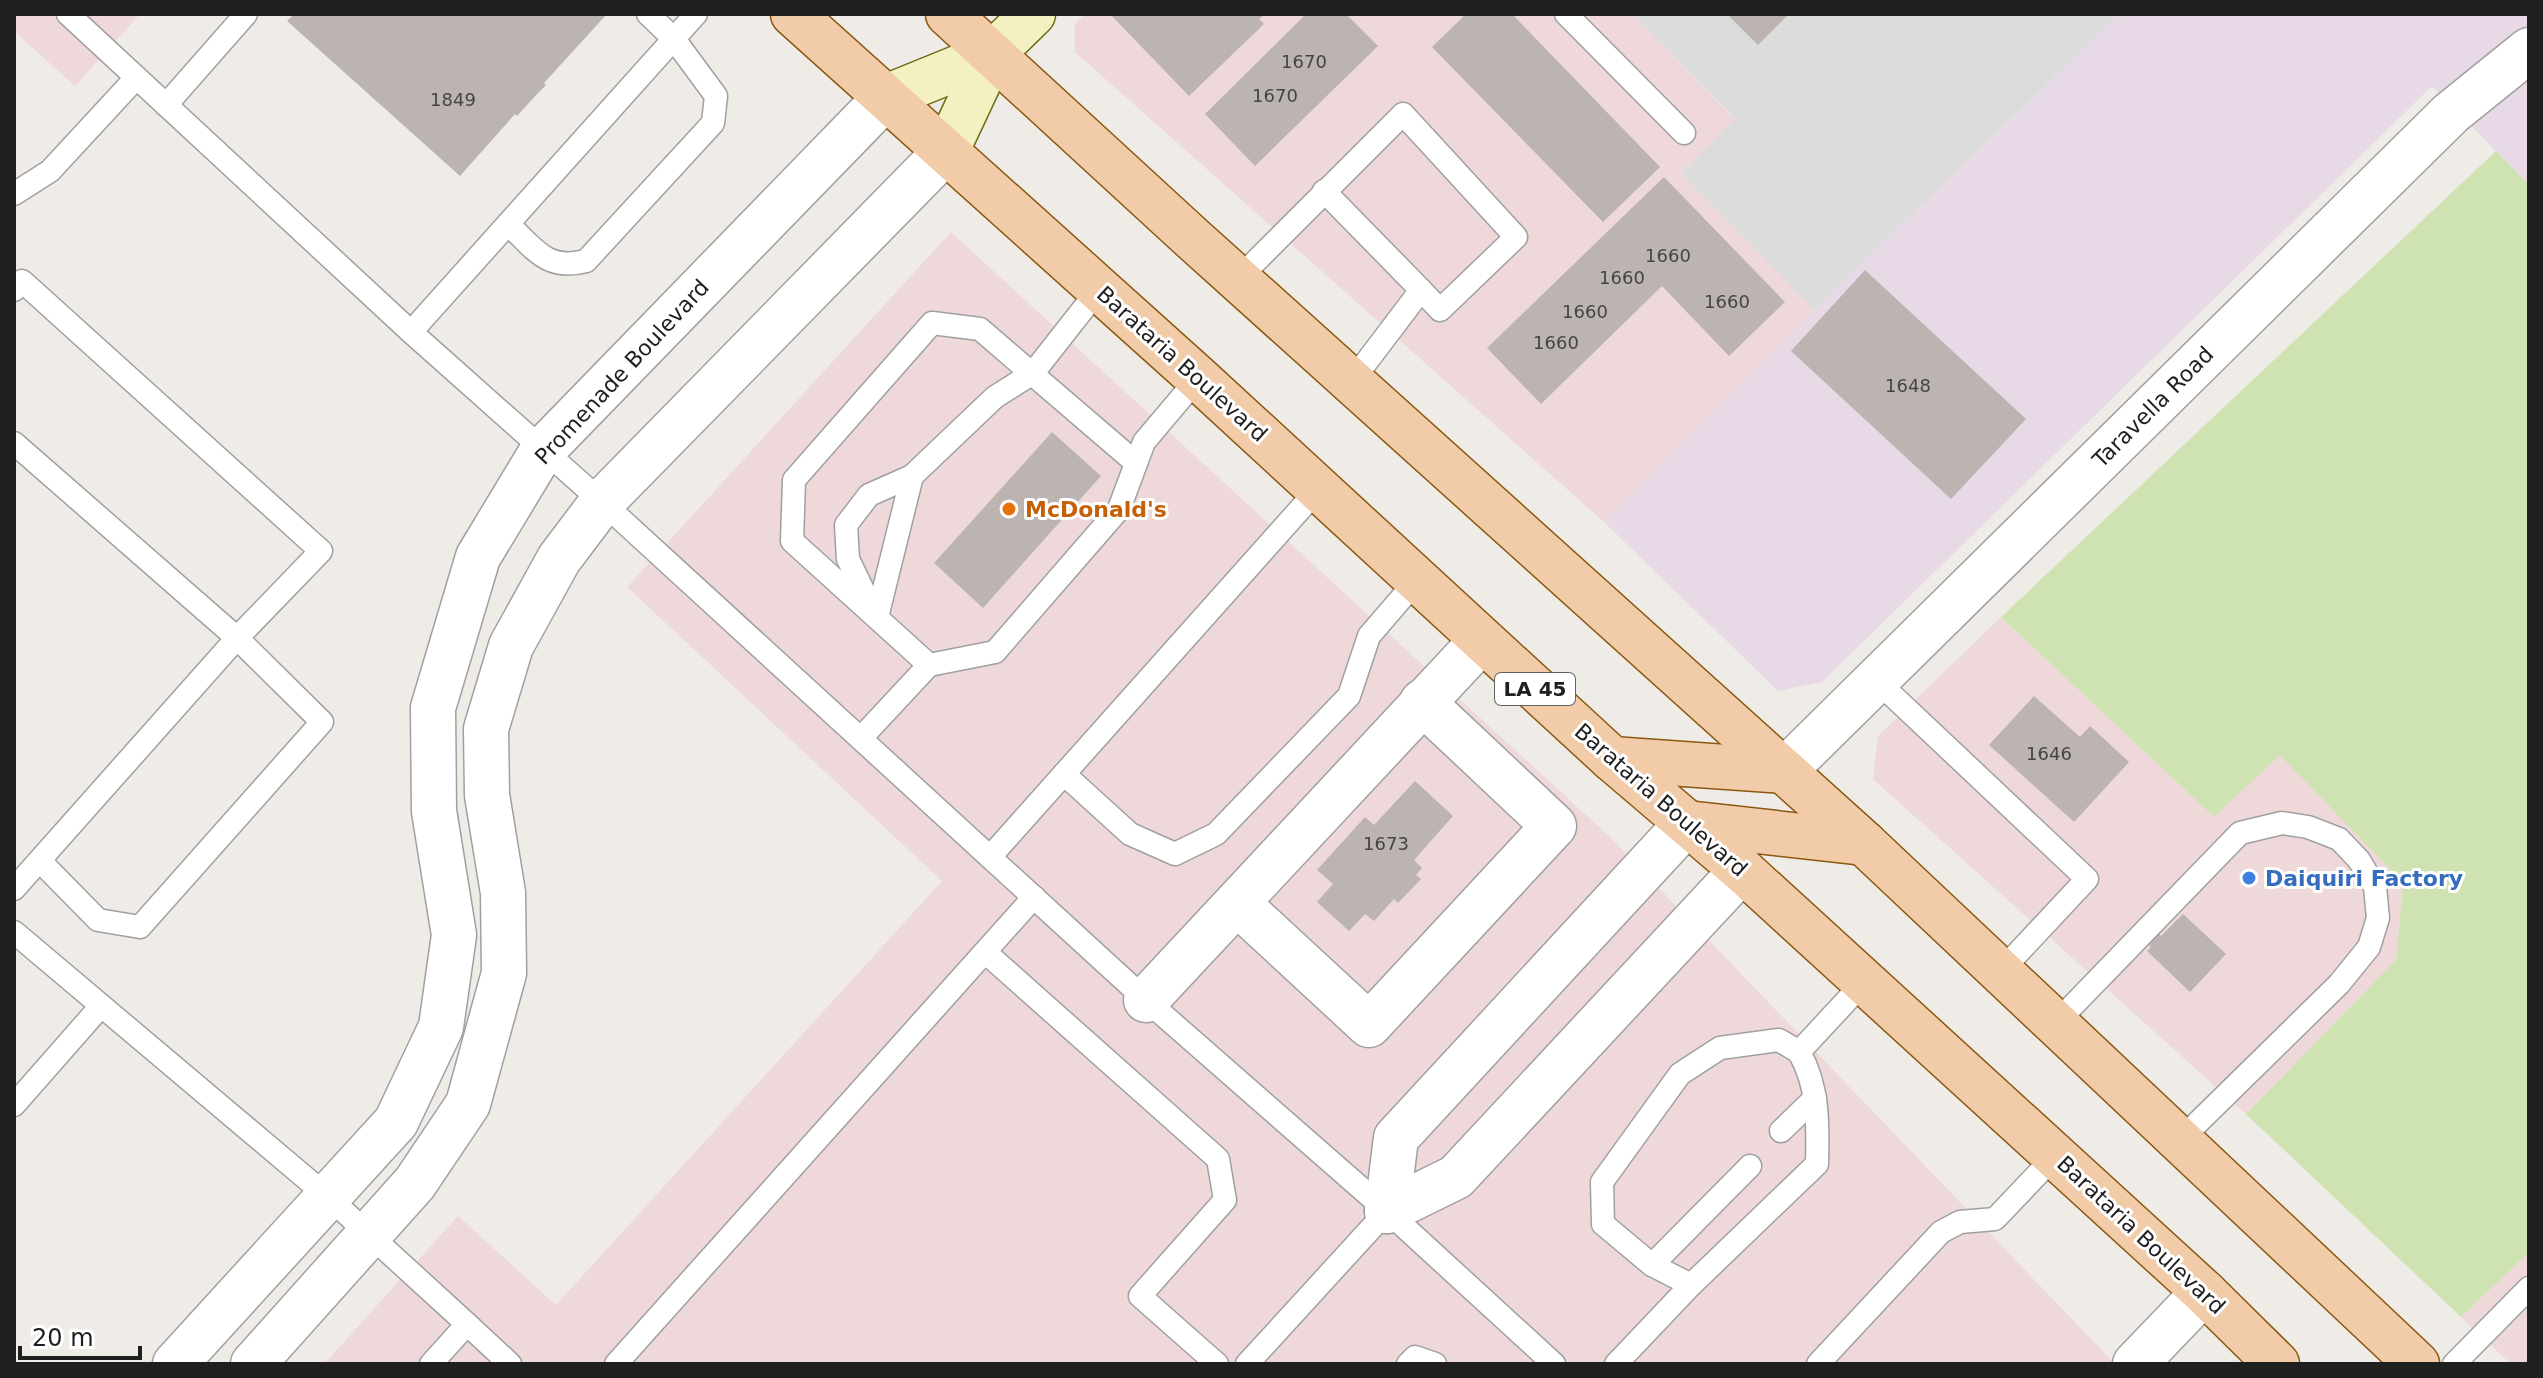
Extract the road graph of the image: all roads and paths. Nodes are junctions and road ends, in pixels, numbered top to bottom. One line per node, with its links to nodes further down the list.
1 (68, 14): 12 (lane)
2 (246, 14): 14 (lane)
3 (648, 14): 9 (lane)
4 (696, 14): 9 (lane)
5 (793, 14): 13 (main road, Barataria Boulevard / LA 45)
6 (948, 14): 11 (main road)
7 (1033, 14): 11 (street)
8 (1566, 14): 15 (lane)
9 (674, 39): 19 (lane); 19 (lane)
10 (2529, 50): 39 (street, Taravella Road)
11 (992, 54): 13 (street); 16 (street); 20 (main road)
12 (136, 78): 14 (lane); 18 (lane)
13 (886, 97): 16 (main road, Barataria Boulevard / LA 45); 29 (street, Promenade Boulevard)
14 (166, 105): 24 (lane)
15 (1684, 133)
16 (947, 150): 21 (main road, Barataria Boulevard / LA 45); 33 (street)
17 (1324, 191): 20 (lane); 23 (lane); 23 (lane)
18 (14, 194)
19 (508, 224): 24 (lane)
20 (1238, 279): 27 (main road)
21 (1099, 289): 25 (lane); 26 (main road, Barataria Boulevard / LA 45)
22 (14, 290): 36 (lane)
23 (1421, 290): 27 (lane)
24 (411, 332): 29 (lane)
25 (1033, 373): 30 (lane); 31 (lane); 35 (lane)
26 (1198, 378): 30 (lane); 32 (main road, Barataria Boulevard / LA 45)
27 (1352, 381): 43 (main road)
28 (14, 443): 36 (lane)
29 (542, 451): 33 (lane); 67 (street, Promenade Boulevard)
30 (1136, 463): 38 (lane)
31 (912, 476): 35 (lane); 35 (lane)
32 (1319, 488): 34 (main road, Barataria Boulevard / LA 45); 44 (lane)
33 (602, 502): 41 (lane); 69 (street)
34 (1418, 579): 37 (main road, Barataria Boulevard / LA 45); 44 (lane)
35 (877, 617): 38 (lane)
36 (237, 638): 48 (lane); 48 (lane)
37 (1482, 640): 40 (street); 42 (main road, Barataria Boulevard / LA 45)
38 (929, 665): 41 (lane)
39 (1876, 680): 43 (street, Taravella Road); 55 (lane)
40 (1422, 702): 52 (street); 52 (street)
41 (861, 738): 47 (lane)
42 (1612, 759): 43 (main road); 45 (main road, Barataria Boulevard / LA 45)
43 (1784, 771): 46 (main road)
44 (1064, 774): 47 (lane)
45 (1687, 823): 46 (main road); 49 (main road, Barataria Boulevard / LA 45); 68 (street)
46 (1864, 843): 55 (main road)
47 (990, 857): 51 (lane)
48 (40, 861): 50 (lane)
49 (1742, 870): 56 (main road, Barataria Boulevard / LA 45); 68 (street)
50 (14, 889)
51 (1034, 897): 54 (lane); 57 (lane)
52 (1237, 903): 57 (street)
53 (14, 932): 58 (lane)
54 (985, 952): 79 (lane); 80 (lane)
55 (2000, 972): 59 (main road)
56 (1864, 982): 60 (lane); 65 (main road, Barataria Boulevard / LA 45)
57 (1146, 1000): 68 (lane)
58 (101, 1006): 62 (lane); 67 (lane)
59 (2055, 1024): 64 (main road); 64 (lane)
60 (1799, 1052): 61 (lane); 70 (lane)
61 (1815, 1098): 63 (lane); 71 (lane)
62 (14, 1105)
63 (1781, 1131)
64 (2179, 1141): 89 (main road)
65 (2055, 1156): 73 (main road, Barataria Boulevard / LA 45); 86 (lane)
66 (1750, 1166): 70 (lane)
67 (327, 1196): 69 (lane); 75 (street, Promenade Boulevard)
68 (1387, 1211): 81 (lane); 84 (lane)
69 (369, 1235): 74 (lane); 76 (street)
70 (1652, 1265): 71 (lane)
71 (1691, 1285): 85 (lane)
72 (2529, 1288): 90 (lane)
73 (2204, 1292): 87 (street); 88 (main road, Barataria Boulevard / LA 45)
74 (467, 1324): 77 (lane); 78 (lane)
75 (175, 1364)
76 (253, 1364)
77 (431, 1364)
78 (510, 1364)
79 (616, 1364)
80 (1217, 1364)
81 (1247, 1364)
82 (1408, 1364): 83 (lane)
83 (1435, 1364)
84 (1554, 1364)
85 (1616, 1364)
86 (1818, 1364)
87 (2135, 1364)
88 (2277, 1364)
89 (2417, 1364)
90 (2454, 1364)

